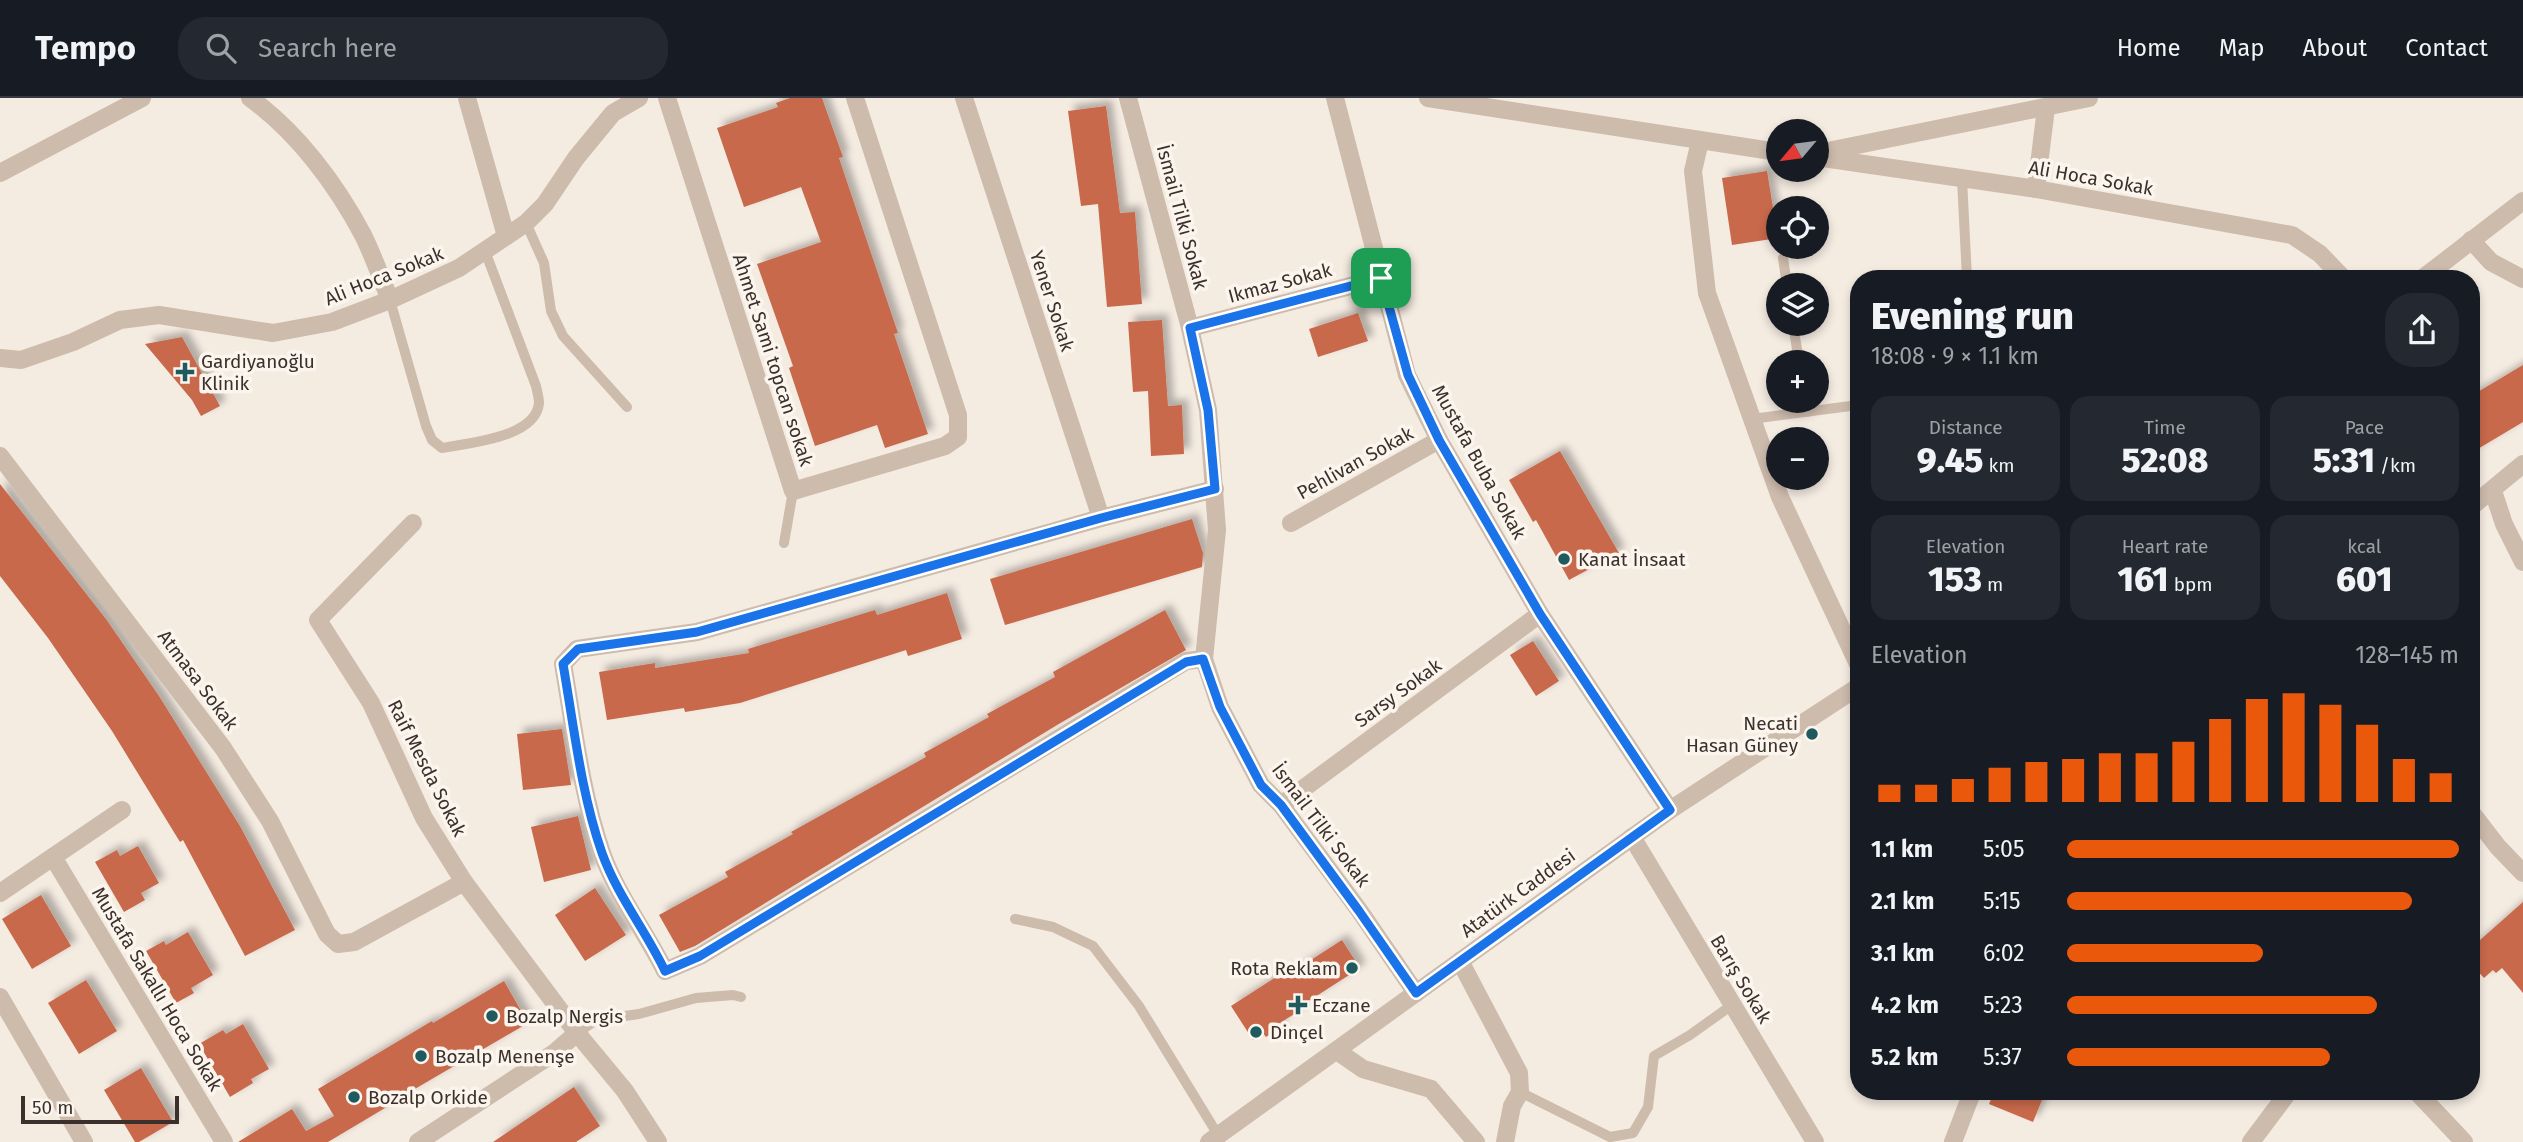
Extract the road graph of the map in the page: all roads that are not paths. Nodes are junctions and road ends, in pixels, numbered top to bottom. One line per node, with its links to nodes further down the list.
1 (142, 98): 17 (street)
2 (250, 98): 30 (street)
3 (467, 98): 22 (street)
4 (639, 98): 21 (street, Ali Hoca Sokak)
5 (667, 98): 42 (street, Ahmet Sami topcan sokak)
6 (855, 98): 42 (street, Ahmet Sami topcan sokak)
7 (964, 98): 45 (street, Yener Sokak)
8 (1128, 98): 31 (street, İsmail Tilki Sokak)
9 (1335, 98): 28 (street, Mustafa Buba Sokak)
10 (1428, 98): 13 (street)
11 (2089, 98): 12 (street, Ali Hoca Sokak)
12 (2046, 108): 15 (street, Ali Hoca Sokak); 19 (street)
13 (1700, 141): 14 (street); 37 (street)
14 (1766, 150)
15 (1829, 153)
16 (1829, 158): 18 (street, Ali Hoca Sokak)
17 (0, 173)
18 (1962, 179): 19 (street, Ali Hoca Sokak); 25 (lane)
19 (2036, 189): 26 (street, Ali Hoca Sokak)
20 (2523, 201): 23 (street)
21 (526, 223): 22 (street, Ali Hoca Sokak); 34 (lane)
22 (506, 236): 24 (street, Ali Hoca Sokak)
23 (2471, 240): 27 (street); 29 (street)
24 (485, 251): 30 (street, Ali Hoca Sokak); 30 (lane)
25 (1966, 270)
26 (2335, 270)
27 (2433, 270)
28 (1381, 278): 31 (street, Ikmaz Sokak); 38 (street, Mustafa Buba Sokak)
29 (2523, 279)
30 (390, 300): 32 (street, Ali Hoca Sokak)
31 (1190, 328): 41 (street, İsmail Tilki Sokak)
32 (0, 358)
33 (1850, 406): 35 (lane)
34 (627, 407)
35 (1829, 409)
36 (1799, 413): 37 (lane)
37 (1752, 419): 51 (street)
38 (1439, 440): 47 (street, Pehlivan Sokak); 50 (street, Mustafa Buba Sokak)
39 (0, 456): 61 (street, Atmasa Sokak)
40 (2523, 464): 43 (street)
41 (1215, 489): 45 (street); 52 (street, İsmail Tilki Sokak)
42 (793, 491): 48 (lane)
43 (2493, 491): 44 (street); 49 (street)
44 (2480, 500)
45 (1101, 518): 52 (street)
46 (413, 523): 61 (street, Raif Mesda Sokak)
47 (1291, 523)
48 (784, 543)
49 (2523, 562)
50 (1540, 614): 54 (street, Sarsy Sokak); 56 (street, Mustafa Buba Sokak)
51 (1850, 647)
52 (1203, 659): 54 (street, İsmail Tilki Sokak)
53 (1850, 692): 56 (street, Atatürk Caddesi)
54 (1281, 805): 65 (street, İsmail Tilki Sokak)
55 (122, 810): 59 (street)
56 (1670, 810): 58 (street, Atatürk Caddesi)
57 (2480, 824): 60 (street)
58 (1632, 837): 64 (street, Atatürk Caddesi); 68 (street, Barış Sokak)
59 (53, 856): 62 (street); 78 (street, Mustafa Sakallı Hoca Sokak)
60 (2523, 873)
61 (464, 883): 70 (street, Raif Mesda Sokak)
62 (0, 892)
63 (1015, 919): 76 (lane)
64 (1460, 961): 65 (street, Atatürk Caddesi); 72 (street)
65 (1416, 993): 71 (street, Atatürk Caddesi)
66 (0, 997): 69 (street)
67 (741, 997): 70 (lane)
68 (1732, 1005): 72 (lane); 83 (street, Barış Sokak)
69 (7, 1022): 77 (street)
70 (577, 1033): 79 (street); 80 (street, Raif Mesda Sokak)
71 (1337, 1051): 76 (street, Atatürk Caddesi); 81 (street)
72 (1520, 1092): 82 (street)
73 (1969, 1100): 84 (street)
74 (2282, 1100): 85 (street)
75 (2424, 1100): 86 (street)
76 (1213, 1139)
77 (84, 1142)
78 (224, 1142)
79 (418, 1142)
80 (658, 1142)
81 (1476, 1142)
82 (1505, 1142)
83 (1815, 1142)
84 (1953, 1142)
85 (2251, 1142)
86 (2464, 1142)

